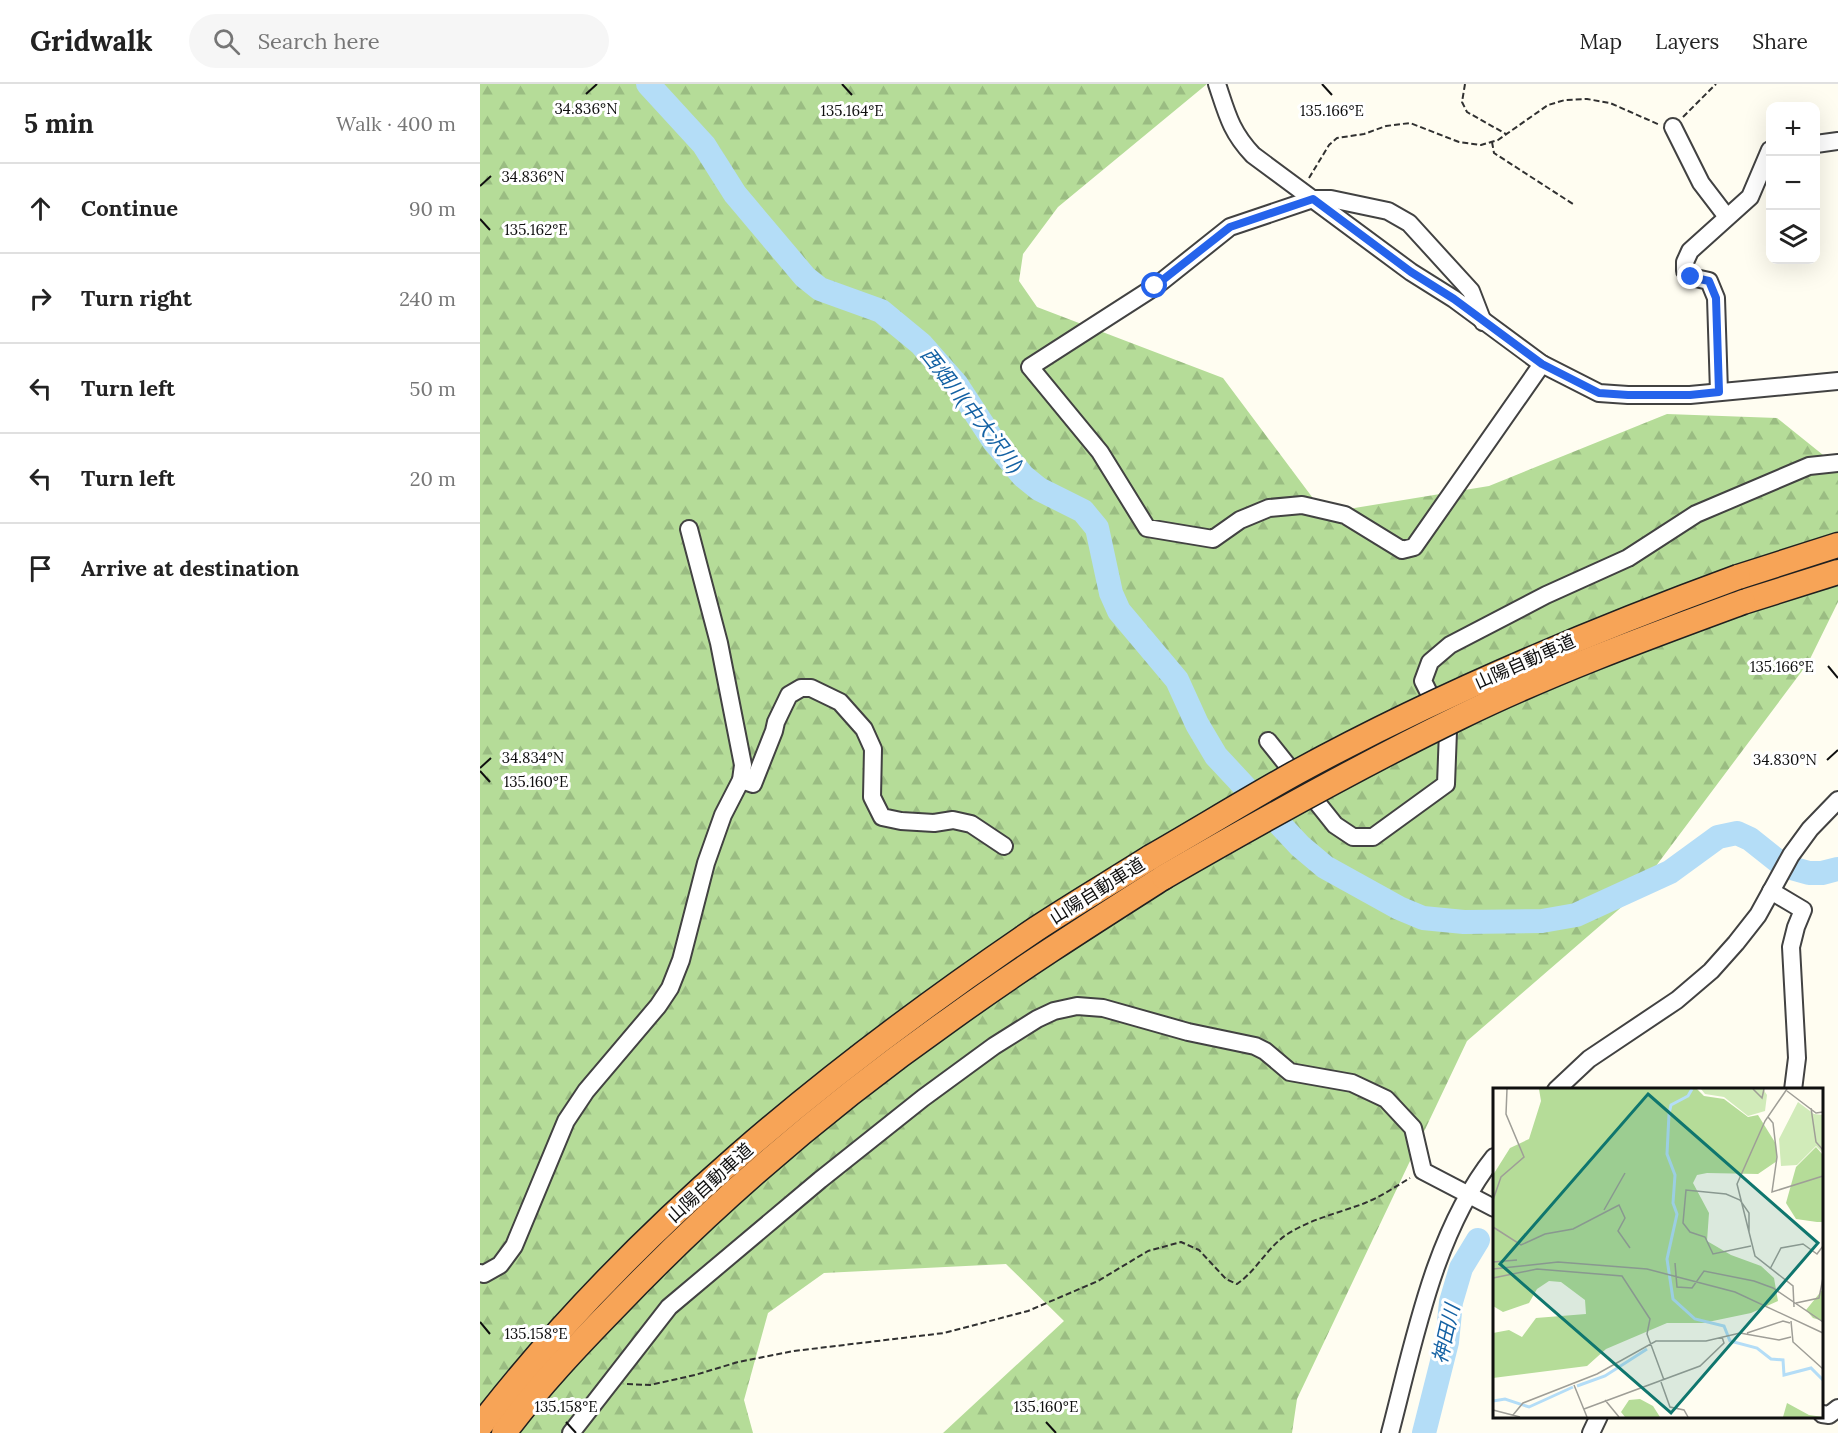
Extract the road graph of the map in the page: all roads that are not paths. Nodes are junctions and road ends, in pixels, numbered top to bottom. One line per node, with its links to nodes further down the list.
1 (1217, 84): 6 (street)
2 (1673, 127): 7 (street)
3 (1838, 141): 4 (street)
4 (1820, 143)
5 (1767, 156): 7 (street)
6 (1307, 194): 8 (street); 8 (street); 9 (street)
7 (1727, 217): 11 (street)
8 (1483, 322): 9 (street)
9 (1542, 364): 11 (street)
10 (1838, 381): 11 (street)
11 (1719, 392)
12 (1838, 463): 16 (street)
13 (689, 529): 17 (street)
14 (1838, 545): 20 (highway, 山陽自動車道, bridge)
15 (1838, 572): 20 (highway, 山陽自動車道, bridge)
16 (1268, 741)
17 (741, 780): 19 (street); 28 (street)
18 (1838, 800): 21 (street)
19 (1004, 846)
20 (1158, 867): 27 (highway, 山陽自動車道); 29 (highway, 山陽自動車道)
21 (1774, 885): 22 (street); 23 (street)
22 (1557, 1088)
23 (1793, 1088)
24 (1493, 1159): 25 (street)
25 (1470, 1194): 26 (street); 37 (street); 38 (street)
26 (1493, 1207)
27 (664, 1256): 35 (highway, 山陽自動車道); 36 (highway)
28 (480, 1274)
29 (568, 1322): 31 (highway); 34 (highway, 山陽自動車道)
30 (1838, 1408): 32 (street)
31 (480, 1412)
32 (1823, 1414)
33 (1598, 1418): 39 (street)
34 (480, 1425)
35 (504, 1433)
36 (519, 1433)
37 (571, 1433)
38 (1390, 1433)
39 (1591, 1433)

